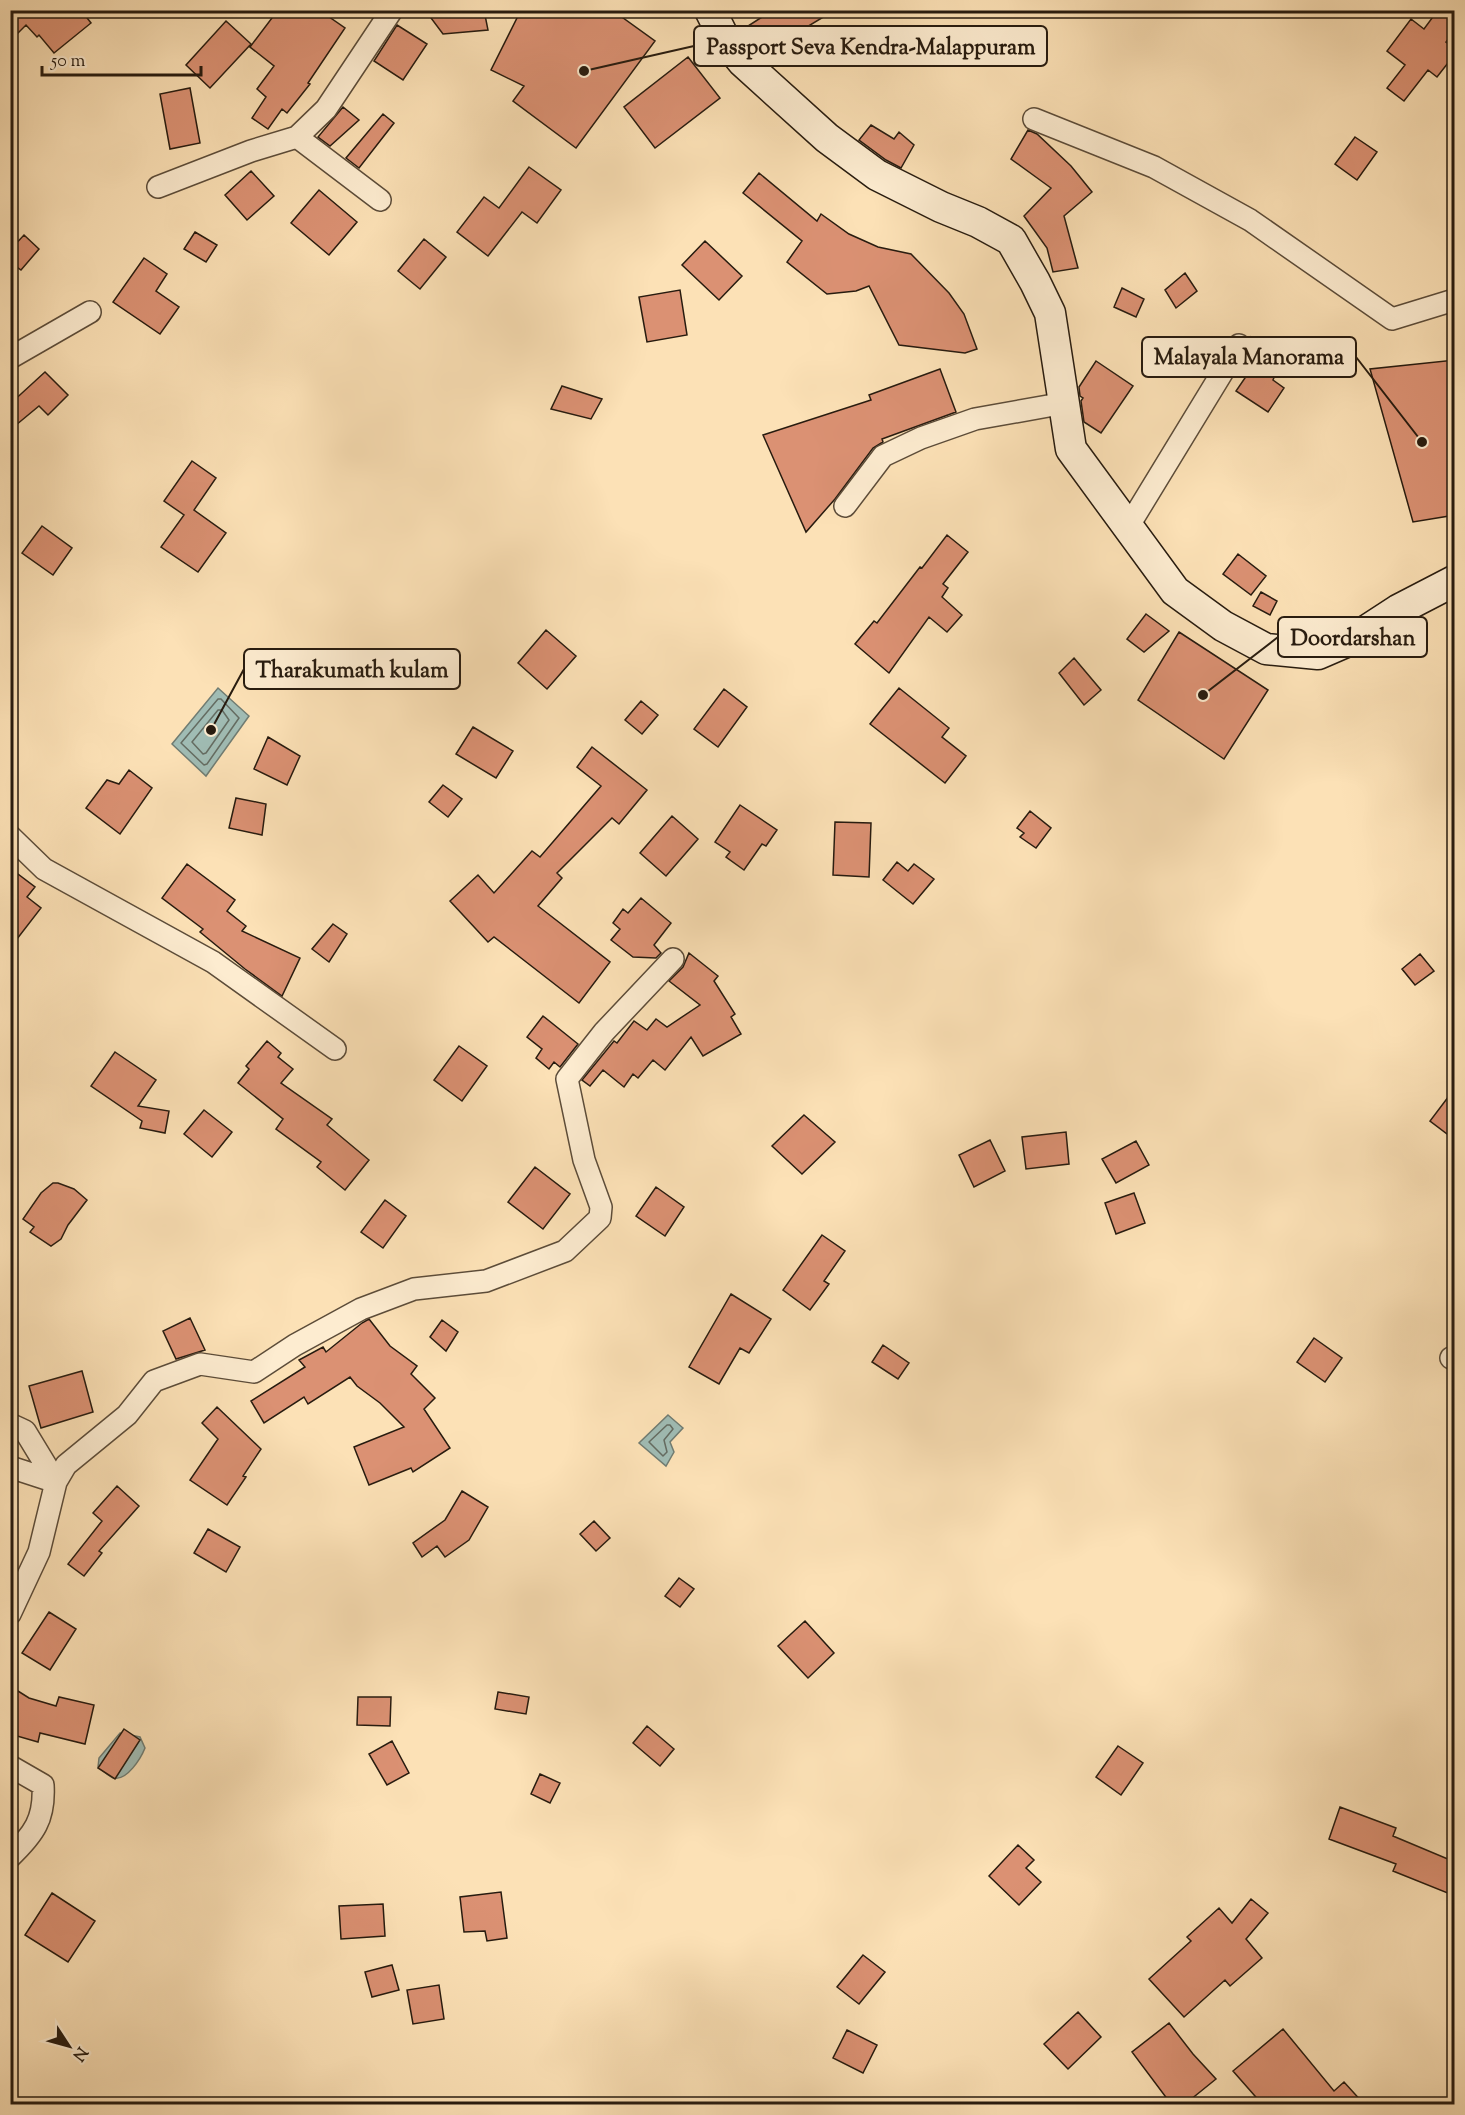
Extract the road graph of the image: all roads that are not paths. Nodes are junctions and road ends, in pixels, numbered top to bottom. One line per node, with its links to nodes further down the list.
1 (392, 10): 4 (street)
2 (710, 10): 11 (main road)
3 (1034, 119): 7 (street)
4 (297, 137): 5 (street); 6 (street)
5 (158, 187)
6 (380, 200)
7 (1455, 300)
8 (90, 312): 10 (street)
9 (1239, 345): 13 (street)
10 (10, 358)
11 (1065, 403): 12 (street); 13 (main road)
12 (844, 506)
13 (1128, 526): 14 (main road)
14 (1455, 582)
15 (10, 836): 17 (street)
16 (673, 959): 20 (street)
17 (335, 1049)
18 (10, 1424): 20 (street)
19 (10, 1467): 20 (street)
20 (56, 1482): 21 (street)
21 (10, 1614)
22 (10, 1766): 23 (street)
23 (10, 1857)

